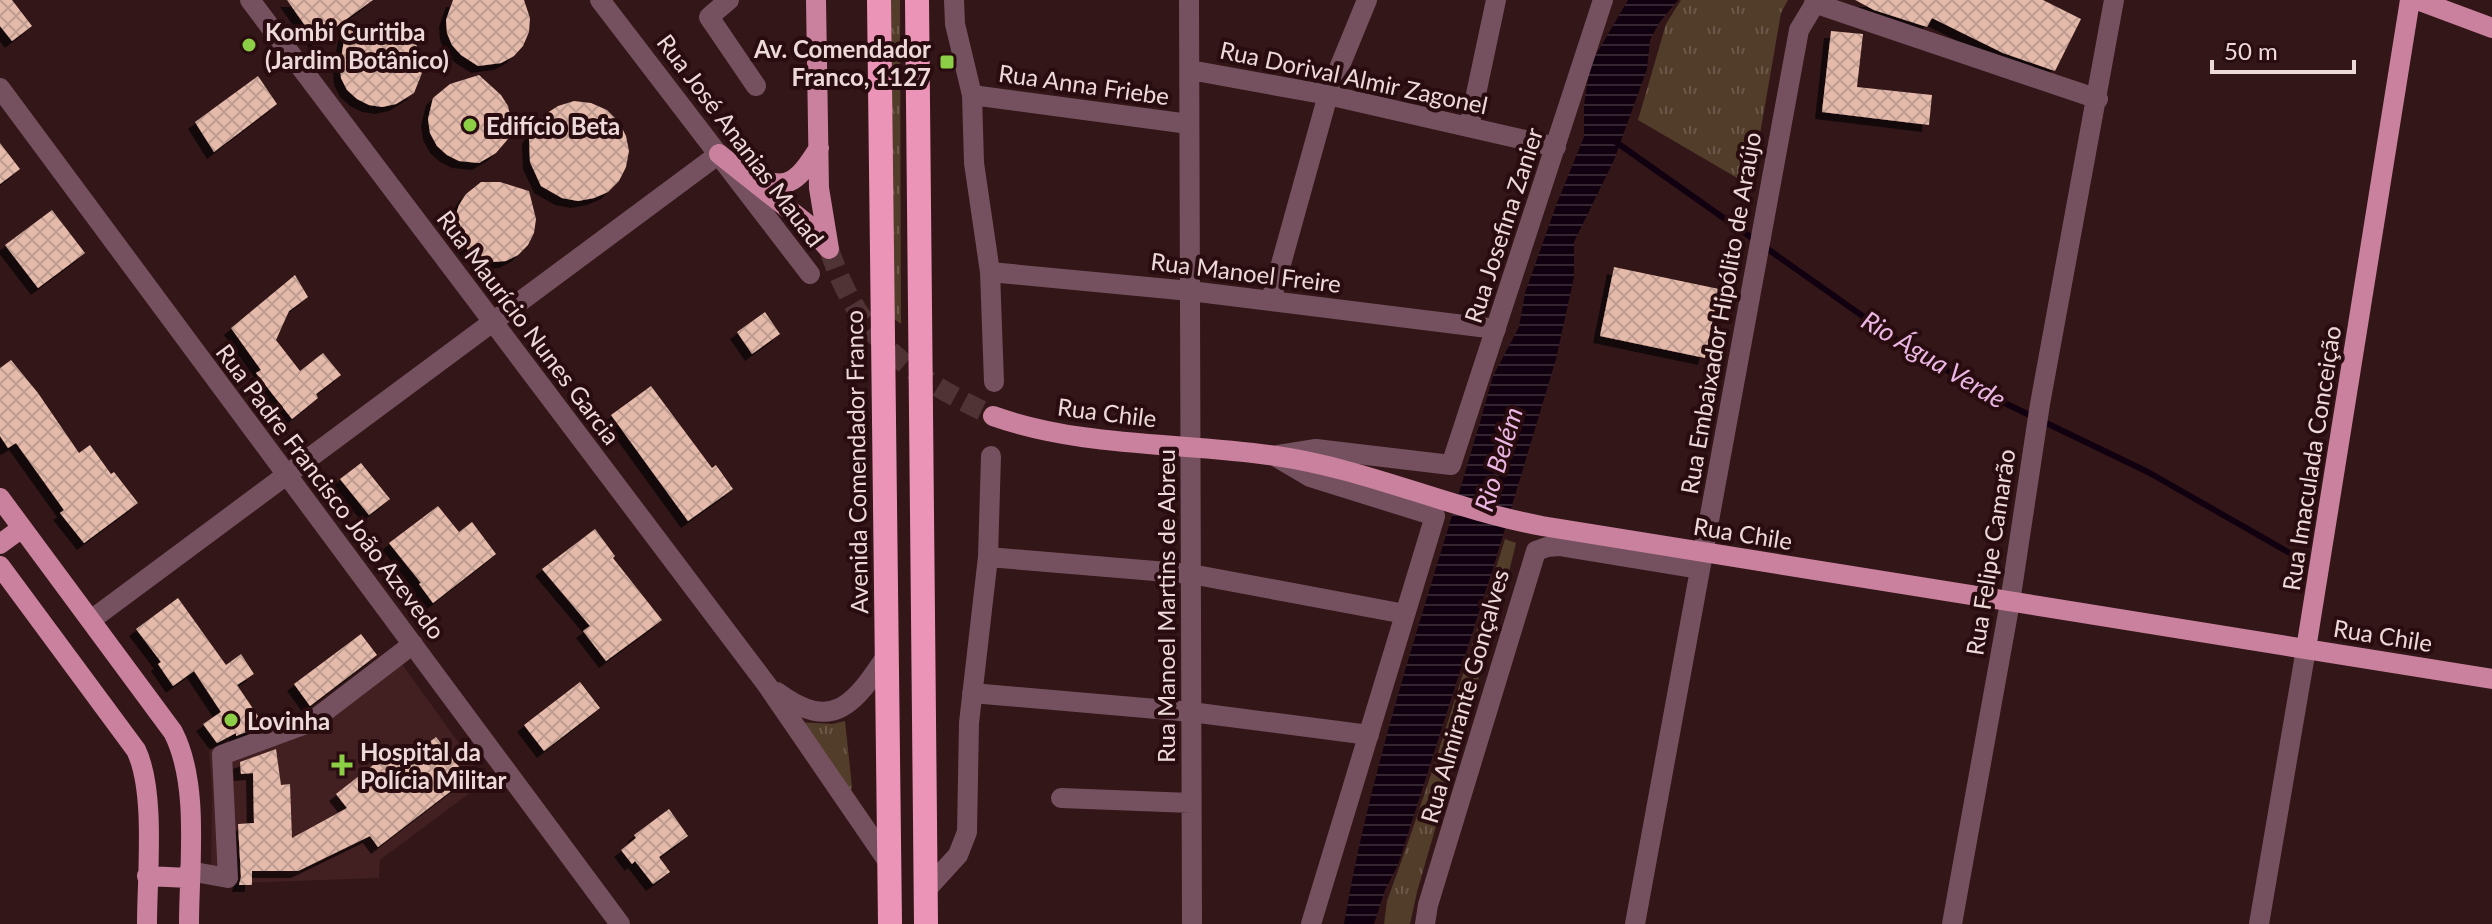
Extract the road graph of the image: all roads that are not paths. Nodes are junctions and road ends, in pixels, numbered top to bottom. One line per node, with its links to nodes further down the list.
1 (250, 0): 32 (street, Rua Maurício Nunes Garcia)
2 (600, 0): 27 (street, Rua José Ananias Mauad)
3 (729, 0): 18 (street)
4 (816, 0): 26 (main road)
5 (879, 0): 52 (highway, Avenida Comendador Franco)
6 (917, 0): 63 (highway)
7 (954, 0): 20 (street)
8 (1189, 0): 17 (street, Rua Manoel Martins de Abreu)
9 (1367, 0): 21 (street)
10 (1496, 0): 24 (street)
11 (1603, 0): 25 (street, Rua Josefina Zanier)
12 (2410, 0): 51 (main road, Rua Imaculada Conceição)
13 (2417, 0): 16 (main road)
14 (1816, 1): 22 (street); 44 (street, Rua Embaixador Hipólito de Araújo)
15 (2107, 2): 22 (street, Rua Felipe Camarão)
16 (2492, 28)
17 (1190, 70): 21 (street, Rua Dorival Almir Zagonel); 23 (street, Rua Manoel Martins de Abreu)
18 (756, 86)
19 (0, 88): 39 (street, Rua Padre Francisco João Azevedo)
20 (972, 95): 23 (street, Rua Anna Friebe); 28 (street)
21 (1328, 95): 24 (street, Rua Dorival Almir Zagonel); 31 (street)
22 (2098, 99): 47 (street, Rua Felipe Camarão)
23 (1189, 124): 30 (street, Rua Manoel Martins de Abreu)
24 (1469, 127): 25 (street, Rua Dorival Almir Zagonel)
25 (1556, 147): 33 (street, Rua Josefina Zanier)
26 (819, 148): 27 (main road); 27 (main road)
27 (719, 154): 29 (street, Rua José Ananias Mauad); 32 (street)
28 (990, 272): 30 (street, Rua Manoel Freire); 34 (street)
29 (810, 274)
30 (1190, 291): 31 (street, Rua Manoel Freire); 36 (street, Rua Manoel Martins de Abreu)
31 (1271, 300): 33 (street, Rua Manoel Freire)
32 (493, 322): 39 (street); 54 (street, Rua Maurício Nunes Garcia)
33 (1496, 329): 37 (street, Rua Josefina Zanier)
34 (994, 382)
35 (993, 416): 36 (main road, Rua Chile)
36 (1190, 448): 37 (main road, Rua Chile); 46 (street, Rua Manoel Martins de Abreu)
37 (1274, 455): 44 (main road, Rua Chile); 48 (street)
38 (991, 456): 43 (street)
39 (287, 475): 49 (street); 50 (street, Rua Padre Francisco João Azevedo)
40 (0, 498): 41 (main road)
41 (22, 528): 42 (main road); 49 (main road)
42 (0, 544)
43 (988, 557): 46 (street); 55 (street)
44 (1701, 561): 47 (main road, Rua Chile); 71 (street, Rua Almirante Gonçalves); 72 (street, Rua Embaixador Hipólito de Araújo)
45 (0, 566): 62 (main road)
46 (1191, 574): 48 (street); 56 (street, Rua Manoel Martins de Abreu)
47 (2010, 602): 51 (main road, Rua Chile); 73 (street, Rua Felipe Camarão)
48 (1405, 614): 57 (street)
49 (91, 620): 61 (main road)
50 (413, 644): 61 (street); 67 (street, Rua Padre Francisco João Azevedo)
51 (2306, 649): 53 (main road, Rua Chile); 74 (street, Rua Imaculada Conceição)
52 (887, 655): 54 (street, Rua Maurício Nunes Garcia); 60 (highway, Avenida Comendador Franco)
53 (2492, 679)
54 (767, 685): 60 (street, Rua Maurício Nunes Garcia)
55 (972, 693): 56 (street); 63 (street)
56 (1191, 712): 57 (street); 59 (street, Rua Manoel Martins de Abreu)
57 (1369, 735): 70 (street)
58 (1061, 798): 59 (street)
59 (1191, 803): 69 (street, Rua Manoel Martins de Abreu)
60 (889, 863): 64 (highway, Avenida Comendador Franco)
61 (189, 875): 62 (main road); 66 (main road)
62 (147, 876): 65 (main road)
63 (926, 890): 68 (highway)
64 (884, 923)
65 (147, 924)
66 (189, 924)
67 (620, 924)
68 (926, 924)
69 (1192, 924)
70 (1311, 924)
71 (1425, 924)
72 (1635, 924)
73 (1952, 924)
74 (2259, 924)

